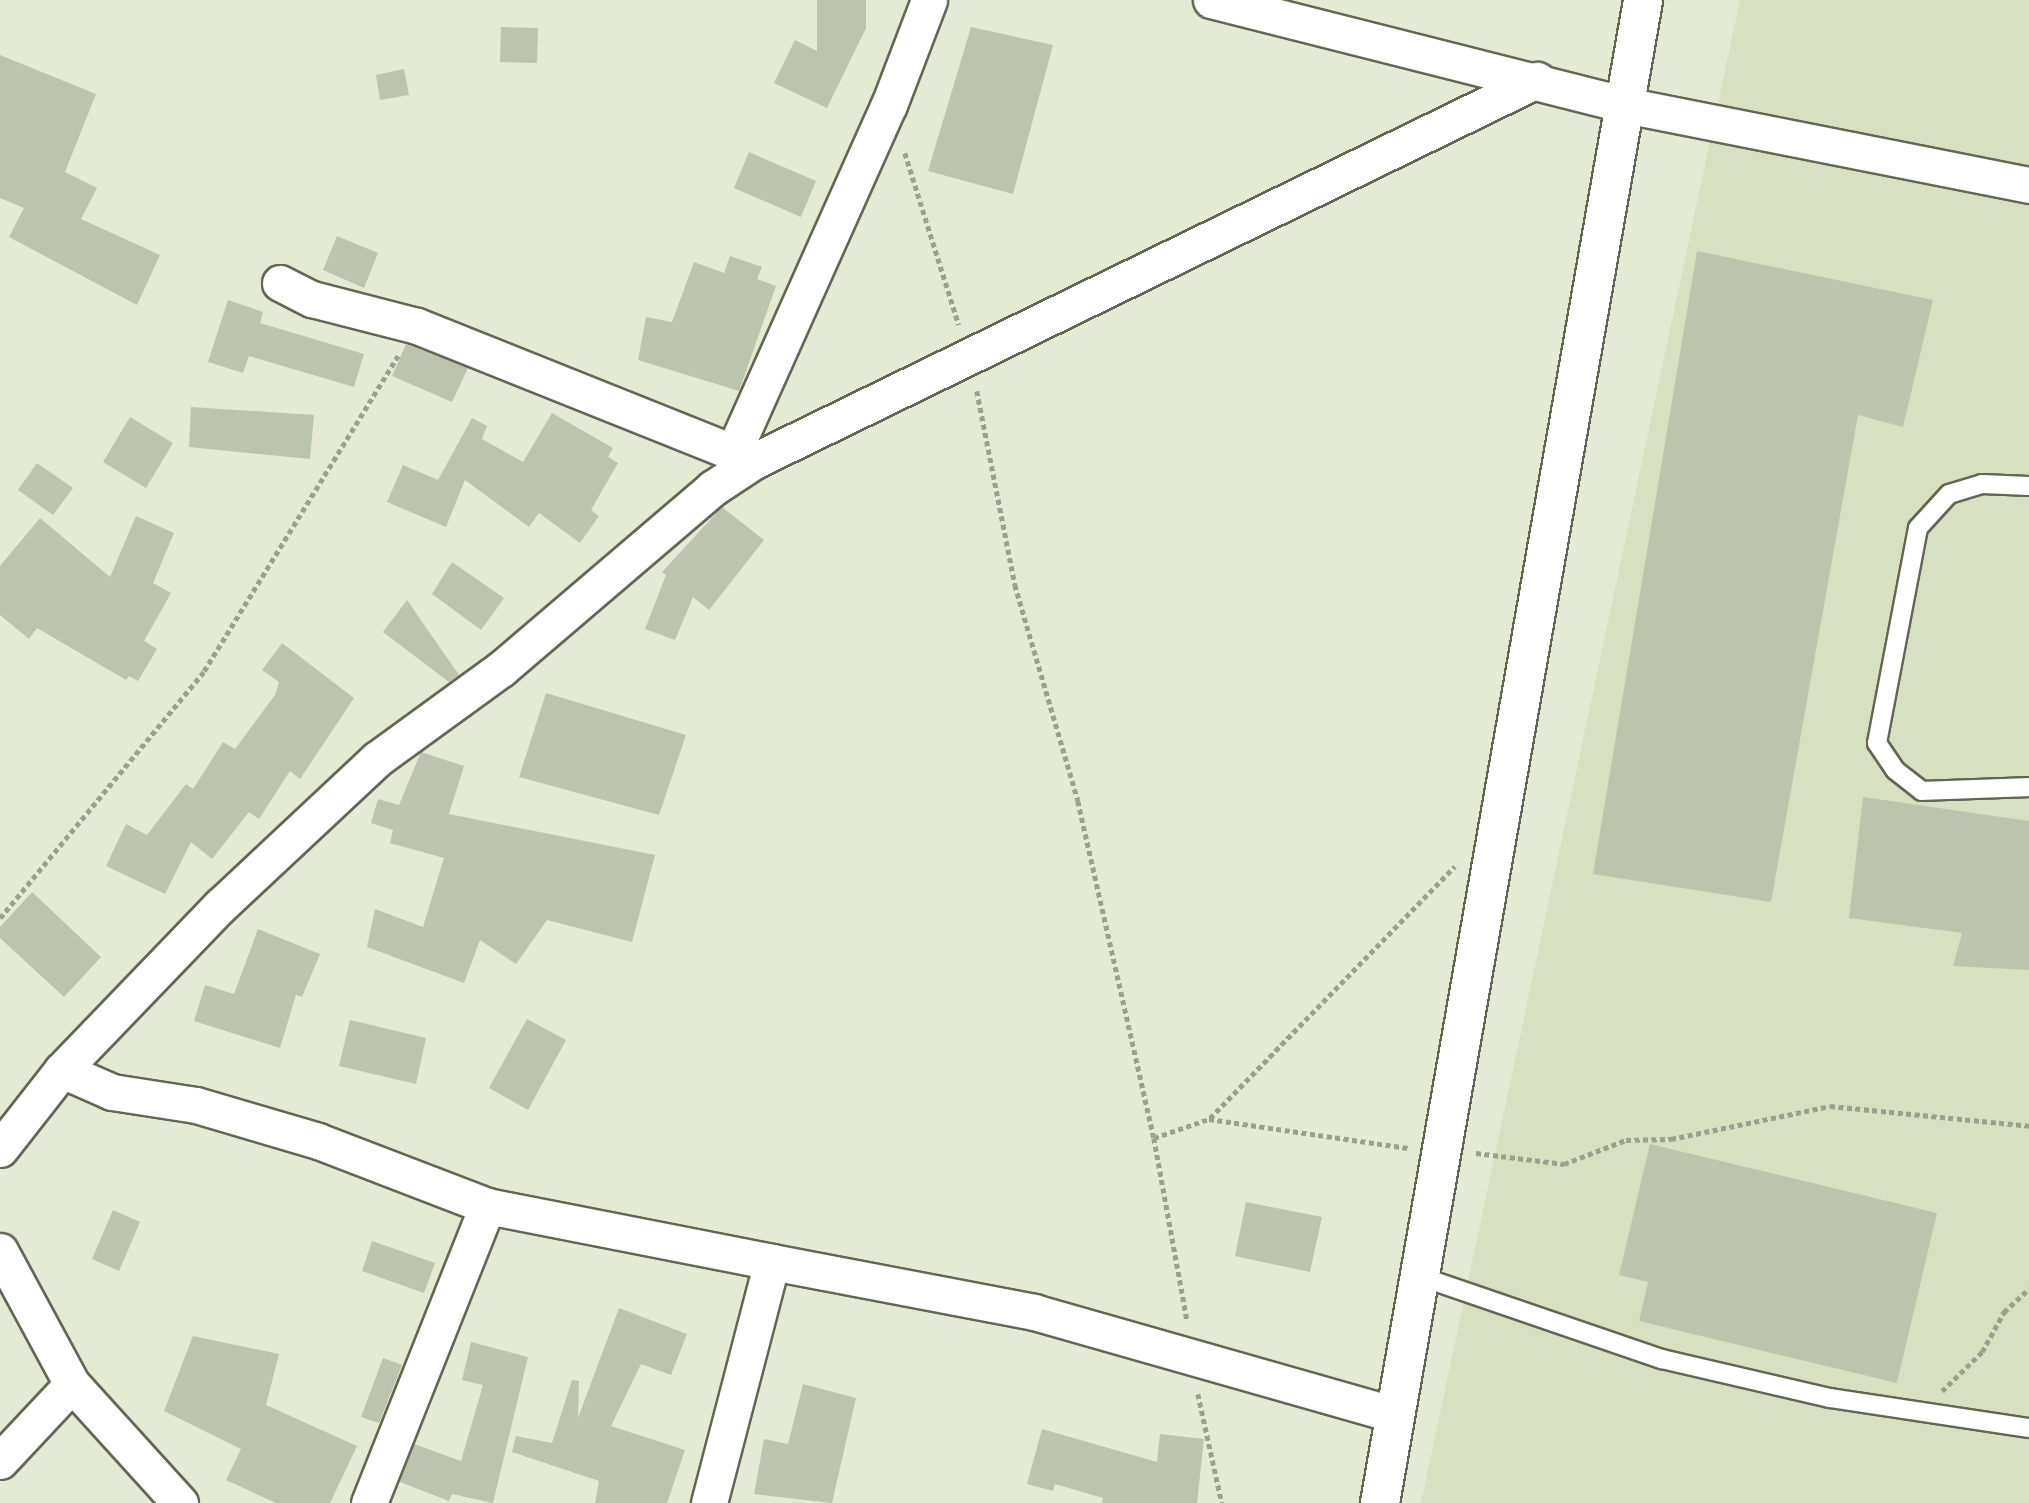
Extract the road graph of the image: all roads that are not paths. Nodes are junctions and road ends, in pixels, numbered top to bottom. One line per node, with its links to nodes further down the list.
1 (929, 0): 8 (street)
2 (1211, 0): 4 (street)
3 (1643, 0): 5 (street)
4 (1537, 80): 5 (street); 8 (street)
5 (1625, 105): 6 (street); 16 (street)
6 (2029, 185)
7 (280, 283): 8 (street)
8 (743, 457): 11 (street)
9 (2029, 486): 10 (lane)
10 (2029, 787)
11 (62, 1070): 12 (street); 13 (street)
12 (0, 1149)
13 (487, 1206): 15 (street); 22 (street)
14 (0, 1251): 17 (street)
15 (772, 1262): 18 (street); 23 (street)
16 (1416, 1275): 18 (street); 19 (lane)
17 (72, 1384): 20 (street); 21 (street)
18 (1395, 1415): 24 (street)
19 (2029, 1428)
20 (0, 1461)
21 (180, 1503)
22 (369, 1503)
23 (709, 1503)
24 (1381, 1503)

